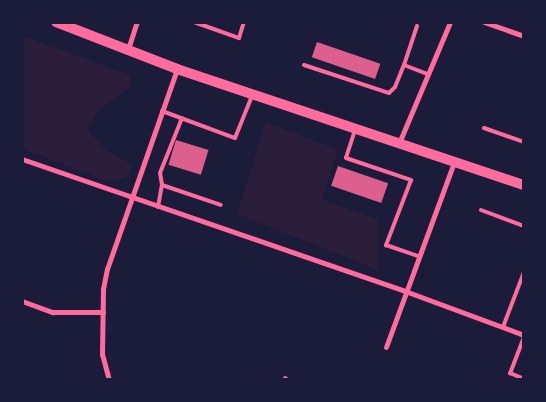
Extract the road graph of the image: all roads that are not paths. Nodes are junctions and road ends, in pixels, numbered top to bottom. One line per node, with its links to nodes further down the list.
1 (56, 22): 9 (main road)
2 (137, 22): 9 (street)
3 (194, 22): 4 (lane)
4 (244, 22)
5 (450, 22): 13 (street)
6 (484, 22): 8 (street)
7 (417, 26): 11 (lane)
8 (524, 36)
9 (128, 49): 12 (main road)
10 (304, 65): 11 (lane)
11 (404, 65): 13 (lane)
12 (177, 69): 14 (main road); 15 (street)
13 (428, 74): 20 (street)
14 (253, 94): 16 (lane); 17 (main road)
15 (162, 111): 16 (lane); 25 (street)
16 (182, 118): 23 (lane)
17 (356, 128): 20 (main road); 30 (lane)
18 (484, 128): 19 (lane)
19 (524, 142)
20 (399, 143): 22 (main road)
21 (22, 159): 25 (street)
22 (454, 161): 24 (main road); 30 (street)
23 (162, 185): 26 (lane); 27 (lane)
24 (524, 186)
25 (130, 197): 27 (street); 34 (street)
26 (220, 205)
27 (158, 207): 32 (street)
28 (481, 210): 29 (lane)
29 (524, 226)
30 (418, 256): 32 (street)
31 (524, 272): 35 (lane)
32 (405, 291): 35 (street); 37 (street)
33 (22, 301): 34 (street)
34 (103, 312): 39 (street)
35 (503, 328): 36 (street)
36 (524, 336): 38 (lane)
37 (386, 347)
38 (524, 379)
39 (109, 380)

